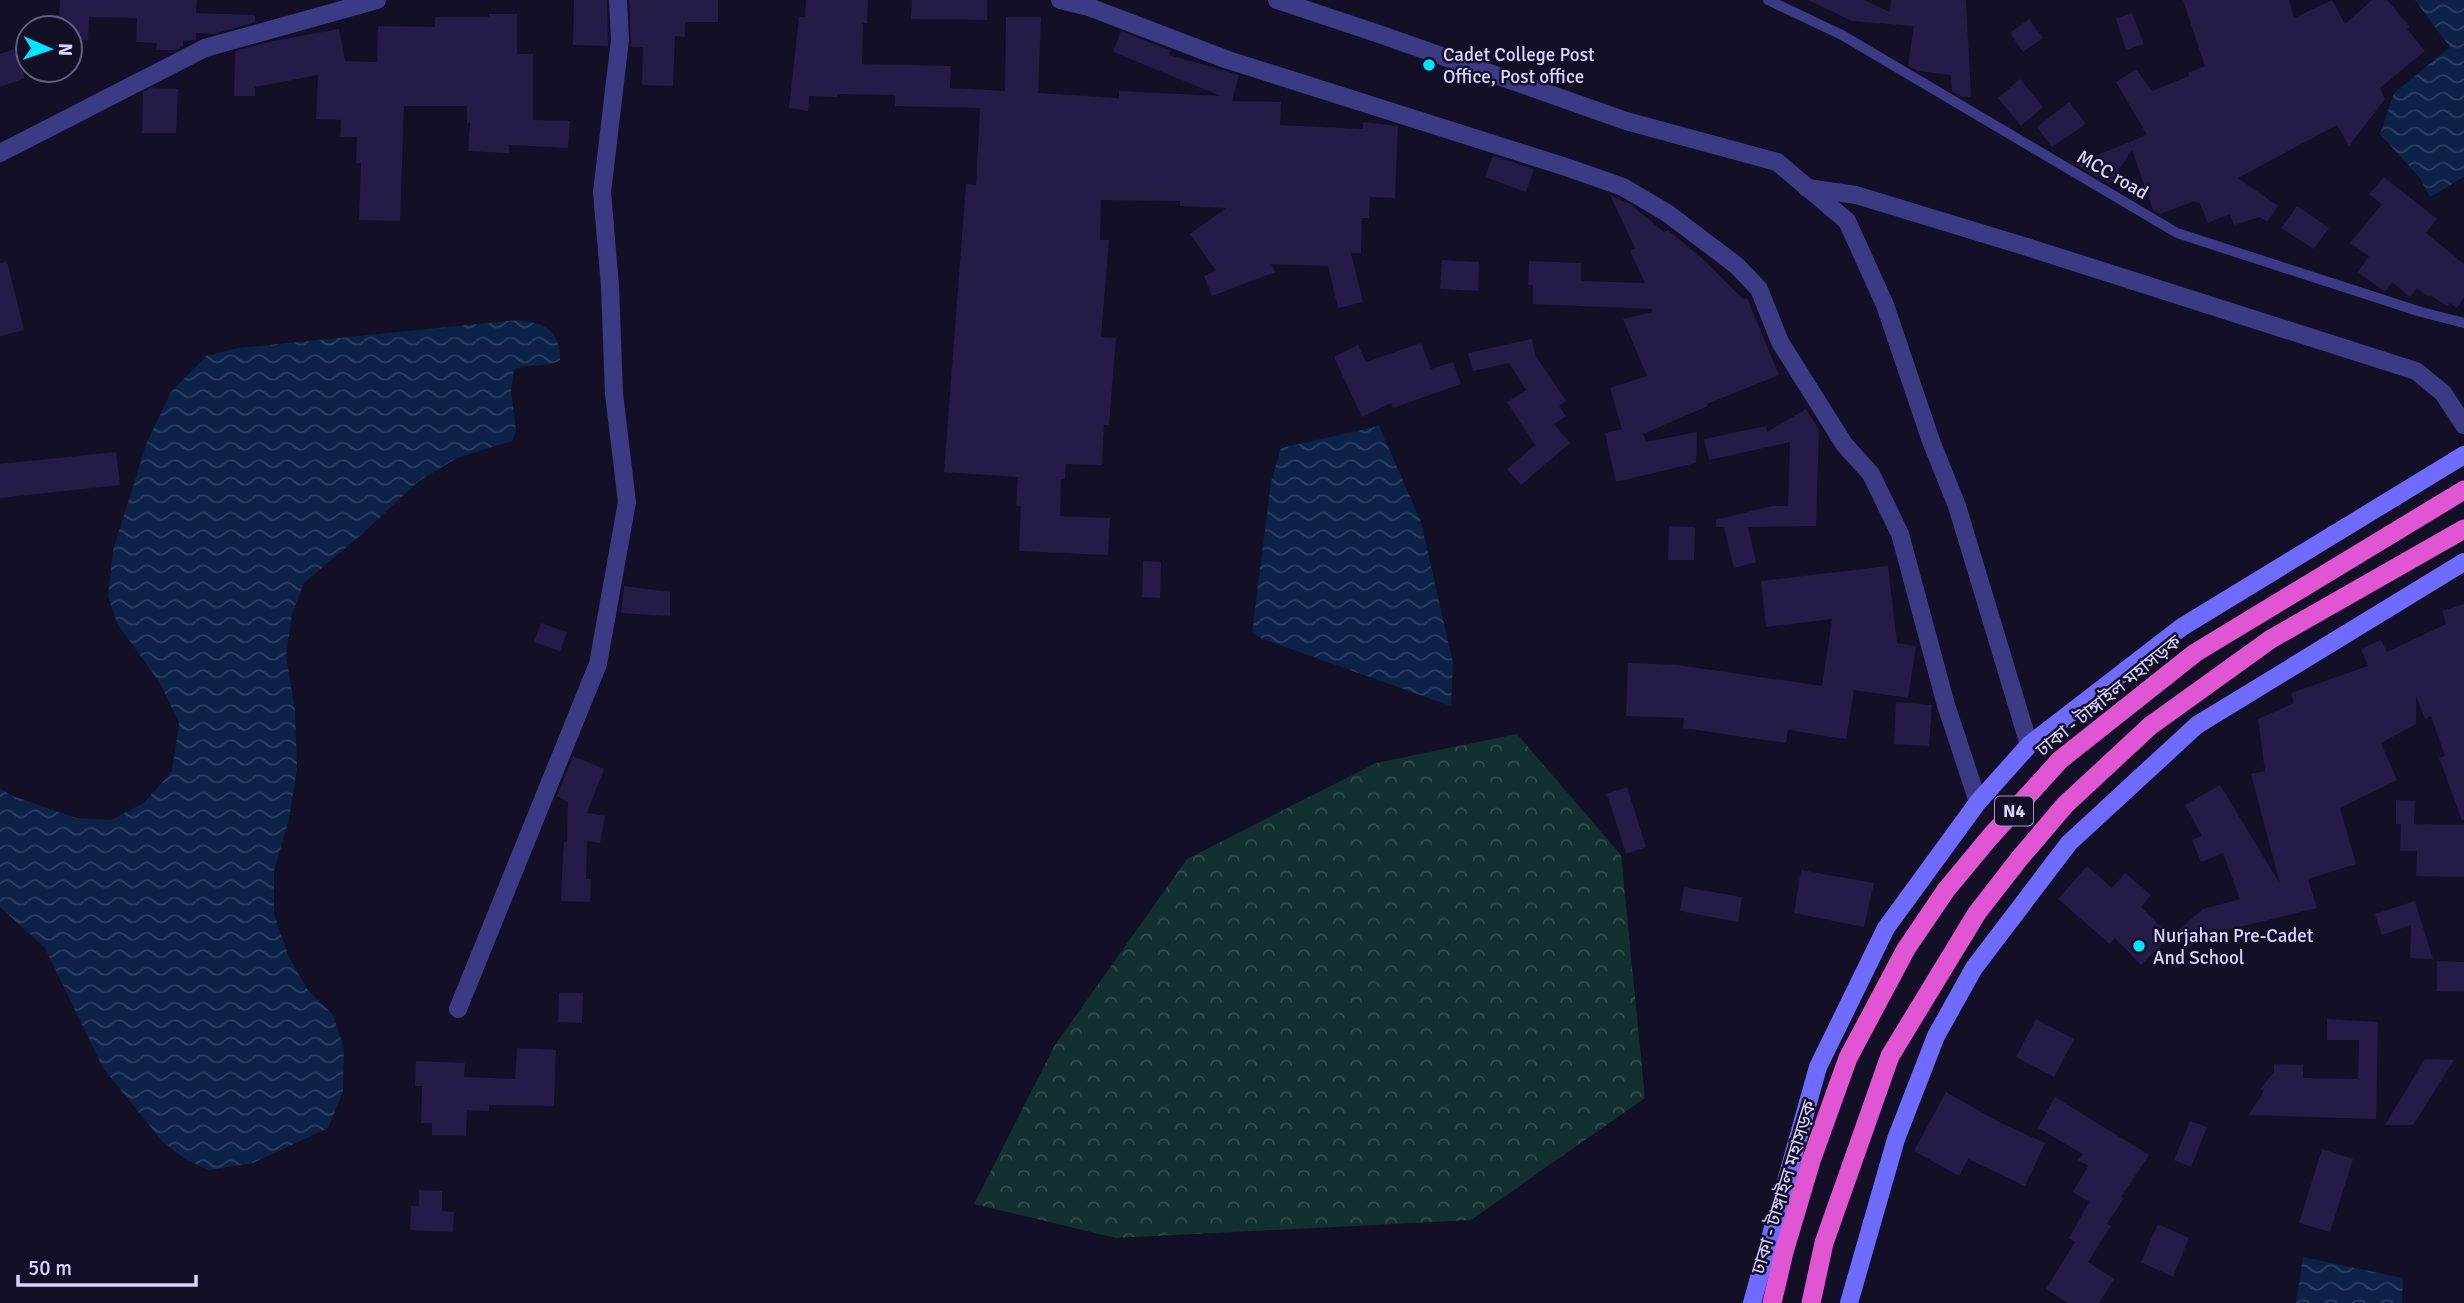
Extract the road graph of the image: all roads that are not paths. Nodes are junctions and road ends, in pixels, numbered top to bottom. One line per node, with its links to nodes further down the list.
1 (377, 0): 6 (street)
2 (618, 0): 16 (street)
3 (1060, 0): 15 (street)
4 (1277, 0): 7 (street)
5 (1768, 0): 8 (lane, MCC road)
6 (0, 153)
7 (1807, 188): 9 (street); 14 (street)
8 (2464, 323)
9 (2464, 425)
10 (2464, 455): 14 (main road)
11 (2464, 490): 18 (highway, ঢাকা - টাঙ্গাইল মহাসড়ক / N4)
12 (2464, 529): 19 (highway, N4)
13 (2464, 562): 20 (main road)
14 (2029, 746): 15 (main road)
15 (1978, 802): 17 (main road)
16 (458, 1009)
17 (1752, 1303)
18 (1772, 1303)
19 (1811, 1303)
20 (1849, 1303)

